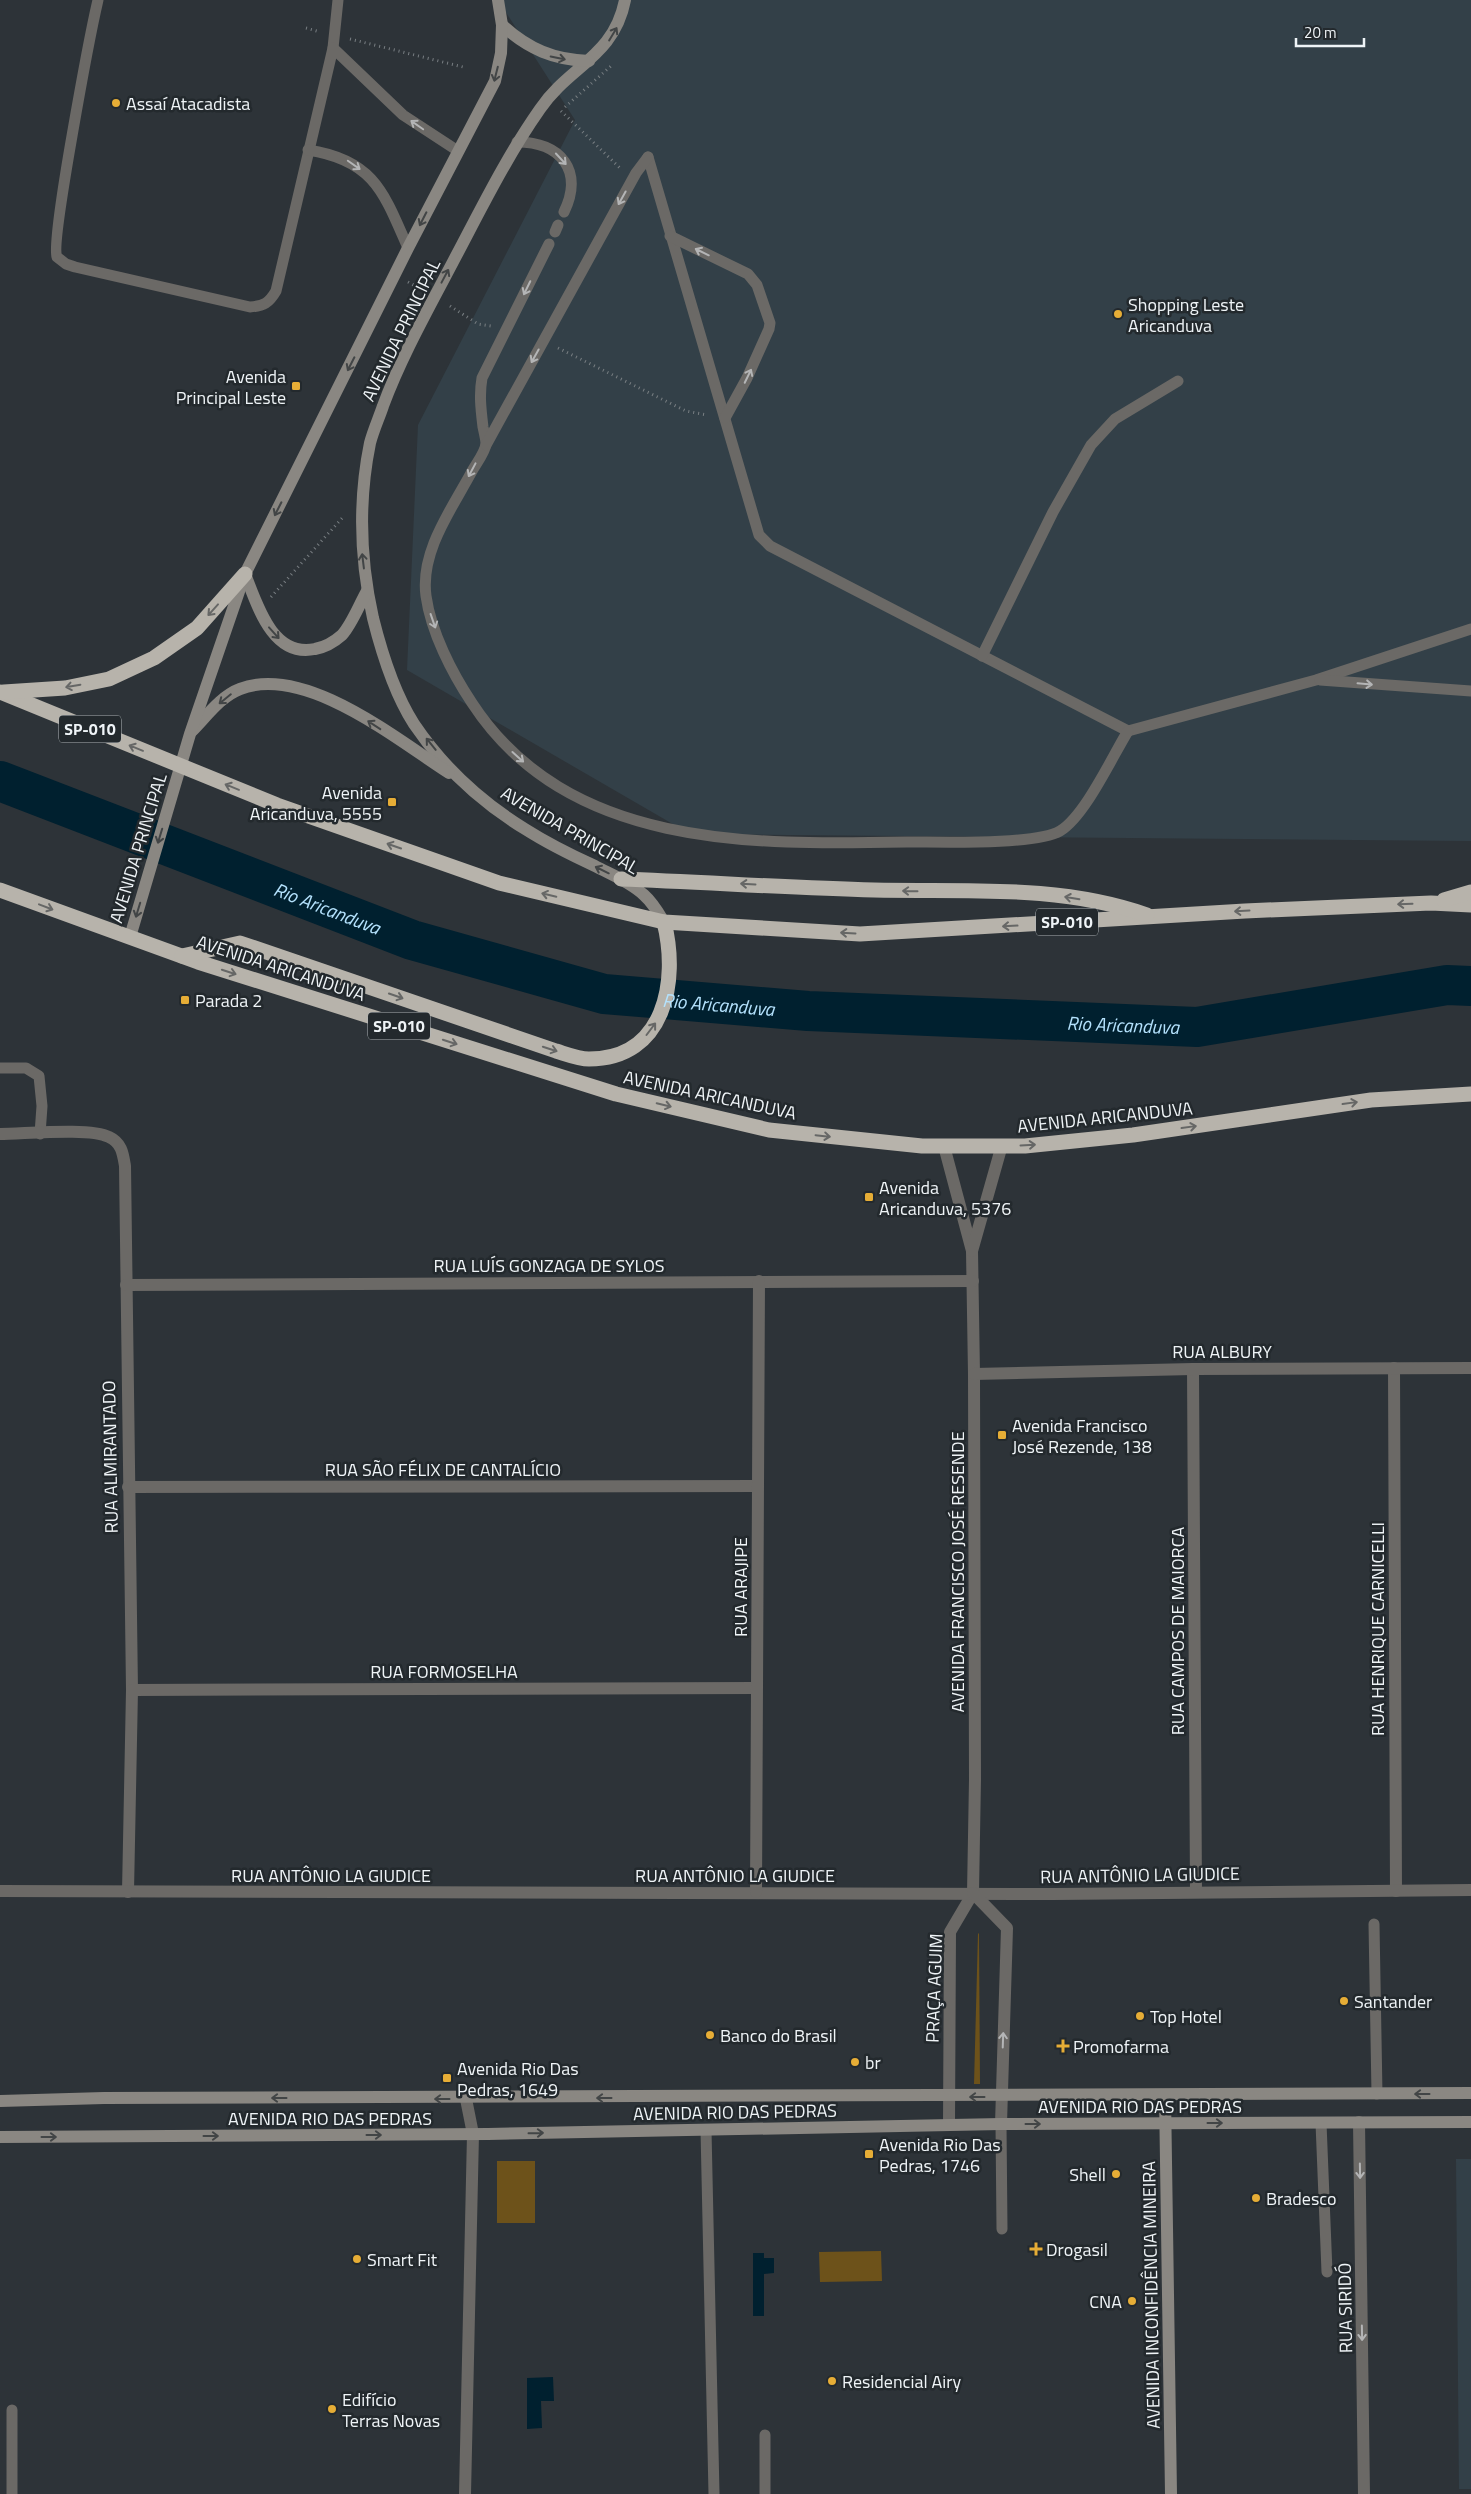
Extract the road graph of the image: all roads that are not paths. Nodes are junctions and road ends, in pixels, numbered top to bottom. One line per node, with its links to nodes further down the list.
1 (98, 0): 9 (lane)
2 (338, 0): 6 (lane)
3 (498, 0): 5 (street, AVENIDA PRINCIPAL)
4 (625, 0): 7 (street, AVENIDA PRINCIPAL, one-way to 4)
5 (502, 26): 7 (street, one-way to 7); 10 (street, AVENIDA PRINCIPAL, one-way to 10)
6 (333, 48): 9 (lane); 10 (lane, one-way to 6)
7 (589, 61): 8 (street, AVENIDA PRINCIPAL)
8 (518, 142): 11 (lane, one-way to 11); 19 (street, AVENIDA PRINCIPAL, one-way to 8)
9 (308, 150): 14 (lane, one-way to 14)
10 (458, 151): 14 (street, AVENIDA PRINCIPAL, one-way to 14)
11 (564, 212)
12 (670, 236): 16 (lane); 16 (lane, one-way to 12); 17 (lane, one-way to 17)
13 (549, 244): 17 (lane, one-way to 17)
14 (408, 248): 18 (street, AVENIDA PRINCIPAL, one-way to 18)
15 (1178, 381): 21 (lane)
16 (725, 418): 21 (lane)
17 (486, 445): 25 (lane, one-way to 25)
18 (245, 574): 19 (street, one-way to 19); 24 (highway, one-way to 24); 26 (street, AVENIDA PRINCIPAL)
19 (367, 591): 28 (street, AVENIDA PRINCIPAL, one-way to 19)
20 (1471, 629): 22 (lane)
21 (982, 656): 25 (lane)
22 (1316, 680): 23 (lane, one-way to 23); 25 (lane)
23 (1471, 691)
24 (1, 692): 27 (highway, SP-010, one-way to 24)
25 (1128, 731)
26 (190, 734): 27 (street, AVENIDA PRINCIPAL); 28 (street, one-way to 26)
27 (181, 766): 35 (highway, SP-010, one-way to 27); 36 (street, AVENIDA PRINCIPAL, one-way to 36)
28 (459, 779): 29 (street, AVENIDA PRINCIPAL, one-way to 28)
29 (621, 879): 34 (highway, one-way to 29); 35 (street, AVENIDA PRINCIPAL)
30 (0, 890): 36 (highway, AVENIDA ARICANDUVA / SP-010, one-way to 36)
31 (1471, 892): 32 (highway)
32 (1431, 904): 33 (highway, SP-010); 34 (highway, SP-010, one-way to 34)
33 (1471, 905)
34 (1153, 917): 35 (highway, SP-010, one-way to 35)
35 (664, 922): 37 (highway, one-way to 35)
36 (130, 938): 37 (highway, AVENIDA ARICANDUVA / SP-010)
37 (182, 956): 43 (highway, AVENIDA ARICANDUVA / SP-010, one-way to 43)
38 (0, 1068): 41 (lane)
39 (1471, 1094): 42 (highway, AVENIDA ARICANDUVA / SP-010, one-way to 39)
40 (0, 1134): 41 (street, RUA ALMIRANTADO)
41 (40, 1134): 47 (street, RUA ALMIRANTADO)
42 (1002, 1145): 43 (highway, AVENIDA ARICANDUVA / SP-010); 44 (street, AVENIDA FRANCISCO JOSÉ RESENDE)
43 (944, 1146): 44 (street, AVENIDA FRANCISCO JOSÉ RESENDE)
44 (972, 1251): 46 (street, AVENIDA FRANCISCO JOSÉ RESENDE)
45 (759, 1281): 46 (street, RUA LUÍS GONZAGA DE SYLOS); 47 (street, RUA LUÍS GONZAGA DE SYLOS); 52 (street, RUA ARAJIPE)
46 (973, 1281): 51 (street, AVENIDA FRANCISCO JOSÉ RESENDE)
47 (126, 1285): 53 (street, RUA ALMIRANTADO)
48 (1394, 1368): 49 (street, RUA ALBURY); 50 (street, RUA ALBURY); 56 (street, RUA HENRIQUE CARNICELLI)
49 (1471, 1368)
50 (1193, 1369): 51 (street, RUA ALBURY); 61 (street, RUA CAMPOS DE MAIORCA)
51 (974, 1374): 62 (street, AVENIDA FRANCISCO JOSÉ RESENDE)
52 (758, 1486): 53 (street, RUA SÃO FÉLIX DE CANTALÍCIO); 54 (street, RUA ARAJIPE)
53 (128, 1487): 55 (street, RUA ALMIRANTADO)
54 (756, 1688): 55 (street, RUA FORMOSELHA); 60 (street, RUA ARAJIPE)
55 (132, 1690): 59 (street, RUA ALMIRANTADO)
56 (1396, 1890): 57 (street, RUA ANTÔNIO LA GIUDICE); 61 (street, RUA ANTÔNIO LA GIUDICE)
57 (1471, 1890)
58 (0, 1891): 59 (street, RUA ANTÔNIO LA GIUDICE)
59 (128, 1892): 60 (street, RUA ANTÔNIO LA GIUDICE)
60 (756, 1892): 62 (street, RUA ANTÔNIO LA GIUDICE)
61 (1196, 1892): 62 (street, RUA ANTÔNIO LA GIUDICE)
62 (973, 1893): 67 (street, PRAÇA AGUIM); 68 (street, one-way to 62)
63 (1374, 1924): 64 (lane)
64 (1376, 2094): 65 (street, AVENIDA RIO DAS PEDRAS, one-way to 64); 66 (street, AVENIDA RIO DAS PEDRAS)
65 (1471, 2094)
66 (1165, 2095): 68 (street, AVENIDA RIO DAS PEDRAS); 76 (street, AVENIDA INCONFIDÊNCIA MINEIRA)
67 (949, 2096): 68 (street, AVENIDA RIO DAS PEDRAS, one-way to 67); 69 (street, AVENIDA RIO DAS PEDRAS, one-way to 69); 74 (street, PRAÇA AGUIM)
68 (1001, 2097): 75 (street)
69 (466, 2098): 70 (street, AVENIDA RIO DAS PEDRAS, one-way to 70); 78 (street)
70 (0, 2101)
71 (1359, 2122): 72 (street, AVENIDA RIO DAS PEDRAS); 73 (street, AVENIDA RIO DAS PEDRAS); 89 (street, RUA SIRIDÓ, one-way to 89)
72 (1471, 2122)
73 (1322, 2123): 76 (street, AVENIDA RIO DAS PEDRAS, one-way to 73); 81 (lane)
74 (949, 2124): 75 (street, AVENIDA RIO DAS PEDRAS); 77 (street, AVENIDA RIO DAS PEDRAS)
75 (1001, 2124): 76 (street, AVENIDA RIO DAS PEDRAS, one-way to 76); 80 (lane)
76 (1166, 2124): 88 (street, AVENIDA INCONFIDÊNCIA MINEIRA)
77 (706, 2130): 78 (street, AVENIDA RIO DAS PEDRAS, one-way to 77); 86 (lane)
78 (473, 2134): 79 (street, AVENIDA RIO DAS PEDRAS, one-way to 78); 85 (street)
79 (0, 2137)
80 (1002, 2229)
81 (1327, 2272)
82 (12, 2410): 84 (lane)
83 (765, 2435): 87 (lane)
84 (12, 2494)
85 (465, 2494)
86 (714, 2494)
87 (765, 2494)
88 (1171, 2494)
89 (1364, 2494)

